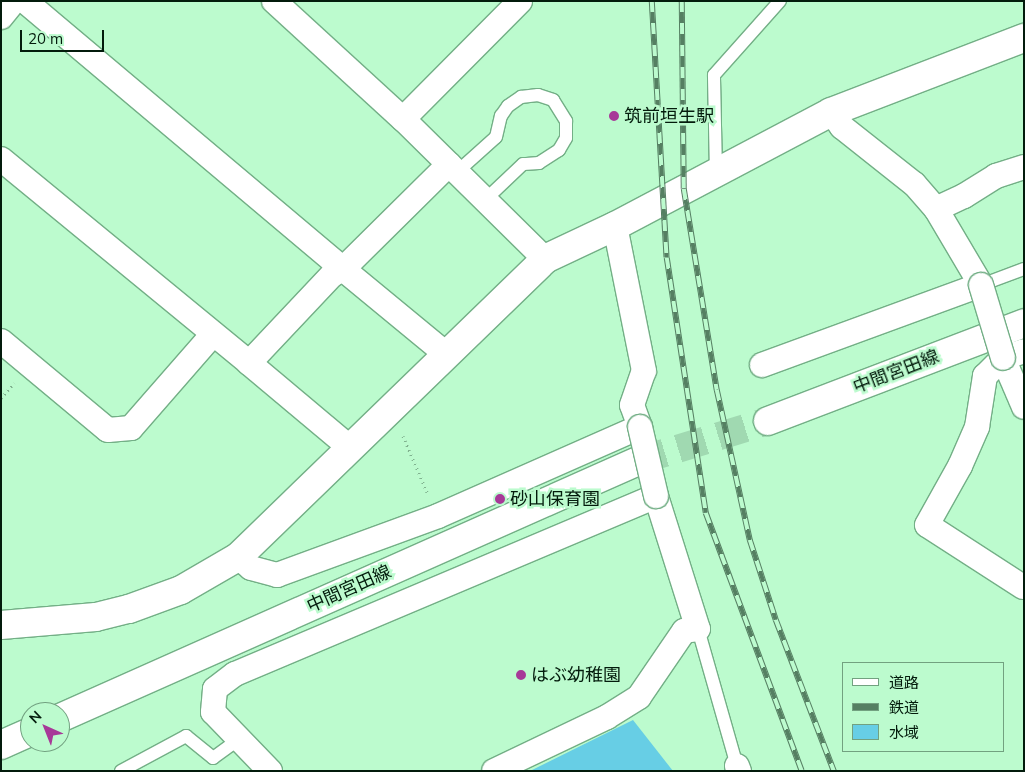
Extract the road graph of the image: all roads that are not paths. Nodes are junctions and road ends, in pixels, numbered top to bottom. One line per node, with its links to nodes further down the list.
1 (14, 1): 6 (street)
2 (25, 1): 18 (street)
3 (274, 1): 9 (street)
4 (520, 1): 9 (street)
5 (780, 1): 13 (lane)
6 (1, 17)
7 (1024, 38): 8 (street)
8 (831, 112): 13 (street); 15 (street)
9 (403, 119): 12 (street)
10 (1, 159): 22 (street)
11 (1024, 167): 15 (street)
12 (453, 168): 14 (street); 14 (lane); 18 (street)
13 (716, 173): 16 (street)
14 (486, 200): 17 (street)
15 (936, 209): 20 (street)
16 (614, 226): 17 (street); 30 (street)
17 (545, 259): 24 (street)
18 (343, 269): 24 (street); 26 (street)
19 (1024, 269): 20 (lane)
20 (981, 285): 25 (street, bridge); 27 (street)
21 (1024, 323): 29 (street, 中間宮田線)
22 (213, 334): 23 (street); 26 (street)
23 (1, 341)
24 (446, 354): 31 (street)
25 (1013, 354): 28 (street); 35 (street)
26 (249, 363): 31 (street)
27 (762, 365)
28 (1024, 408)
29 (768, 421)
30 (640, 427): 33 (street, bridge); 34 (street)
31 (349, 447): 34 (street)
32 (638, 462): 38 (street, 中間宮田線)
33 (656, 496): 37 (street); 40 (street)
34 (238, 558): 36 (street)
35 (1023, 588)
36 (1, 625)
37 (698, 629): 42 (lane); 45 (street)
38 (70, 714)
39 (20, 736): 41 (street)
40 (240, 739): 43 (lane); 44 (street)
41 (1, 745)
42 (738, 768)
43 (121, 771)
44 (270, 771)
45 (494, 771)

